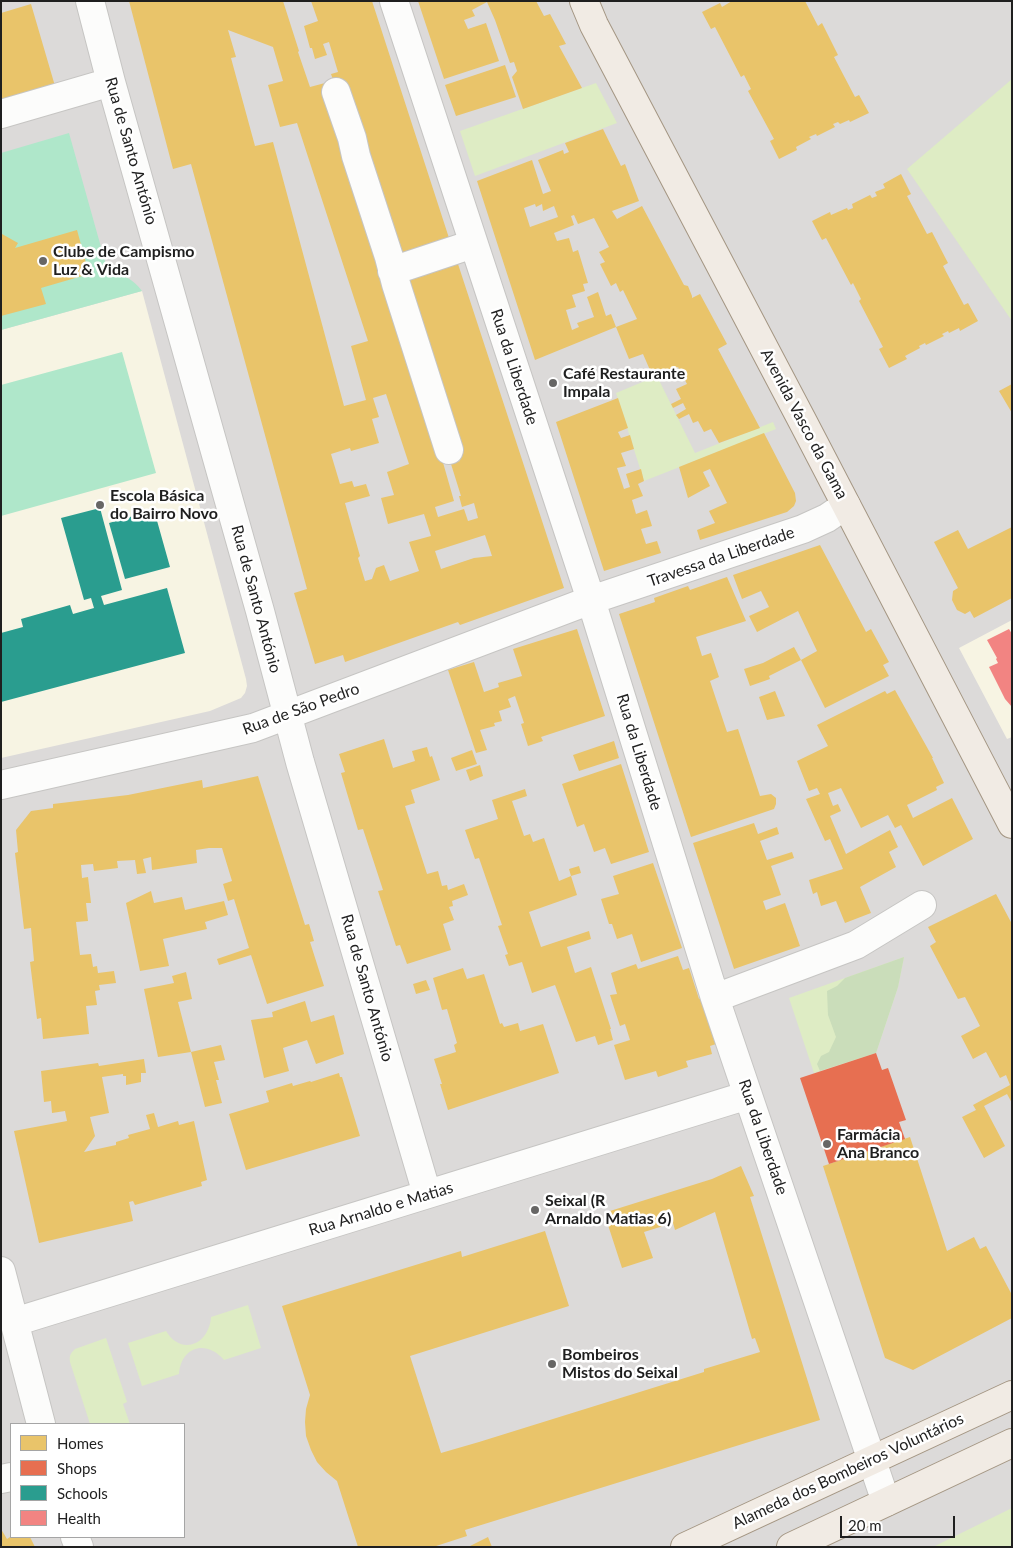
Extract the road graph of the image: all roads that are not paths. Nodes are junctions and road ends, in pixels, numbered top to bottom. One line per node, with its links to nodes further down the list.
1 (90, 1): 5 (street, Rua de Santo António)
2 (394, 1): 8 (street, Rua da Liberdade)
3 (578, 1): 4 (main road, Avenida Vasco da Gama)
4 (589, 13): 11 (main road, Avenida Vasco da Gama)
5 (111, 82): 7 (street); 13 (street, Rua de Santo António)
6 (336, 92): 9 (street)
7 (1, 114)
8 (473, 244): 9 (street); 12 (street, Rua da Liberdade)
9 (392, 271): 10 (street)
10 (449, 450)
11 (846, 505): 12 (street, Travessa da Liberdade); 15 (main road, Avenida Vasco da Gama)
12 (591, 600): 13 (street, Rua de São Pedro); 17 (street, Rua da Liberdade)
13 (287, 716): 14 (street, Rua de São Pedro); 19 (street, Rua de Santo António)
14 (1, 785)
15 (1010, 817)
16 (922, 905): 17 (street)
17 (715, 998): 18 (street, Rua da Liberdade)
18 (748, 1095): 19 (street, Rua Arnaldo e Matias); 25 (street, Rua da Liberdade)
19 (427, 1194): 21 (street, Rua Arnaldo e Matias)
20 (1, 1271): 21 (street)
21 (14, 1322): 23 (street)
22 (1012, 1395): 25 (main road, Alameda dos Bombeiros Voluntários)
23 (41, 1423)
24 (1012, 1443): 26 (main road)
25 (872, 1460): 26 (street, Rua da Liberdade); 27 (main road, Alameda dos Bombeiros Voluntários)
26 (886, 1502): 28 (main road)
27 (688, 1546)
28 (790, 1547)

